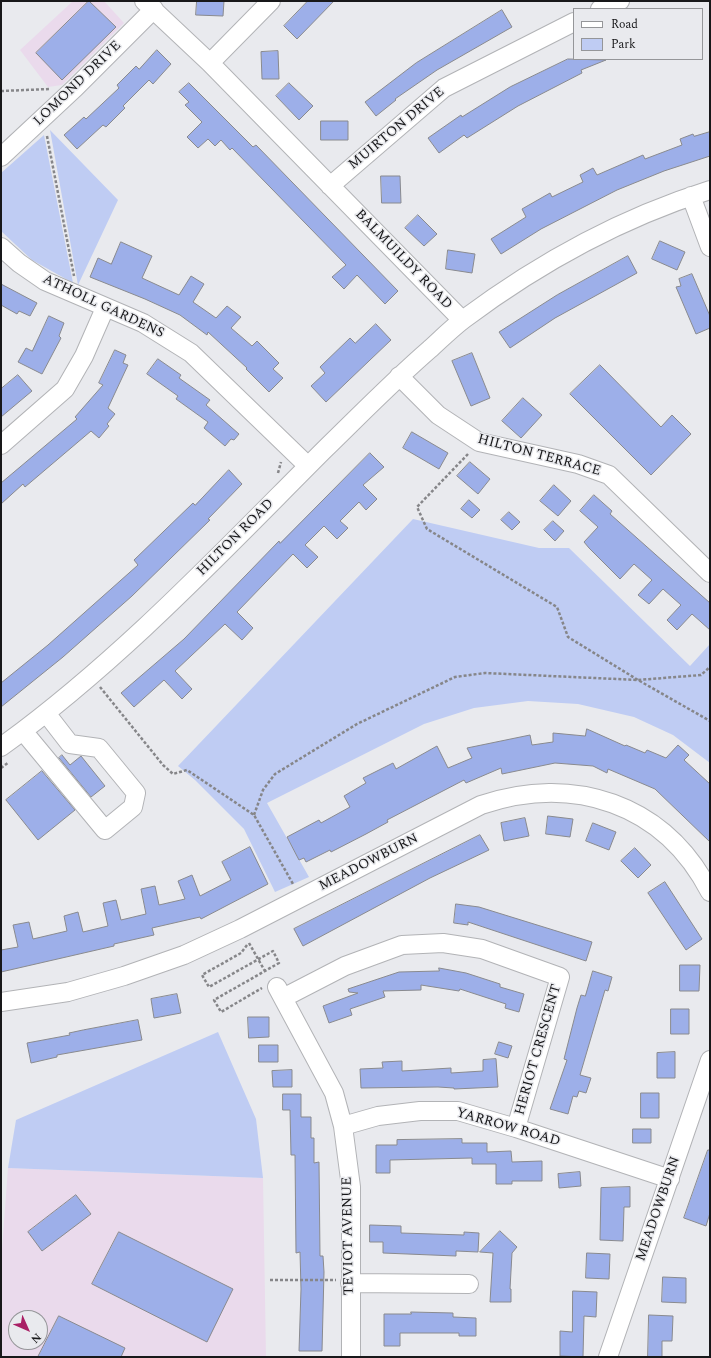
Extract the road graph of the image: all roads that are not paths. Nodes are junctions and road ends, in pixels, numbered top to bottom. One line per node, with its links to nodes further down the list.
1 (271, 1): 6 (street)
2 (620, 1): 4 (street)
3 (149, 5): 6 (street, BALMUILDY ROAD); 7 (street, LOMOND DRIVE)
4 (602, 8)
5 (573, 23): 8 (street, MUIRTON DRIVE)
6 (210, 63): 8 (street, BALMUILDY ROAD)
7 (2, 153)
8 (330, 186): 14 (street, BALMUILDY ROAD)
9 (710, 190): 10 (street, BALMUILDY ROAD)
10 (691, 196): 12 (street); 14 (street, BALMUILDY ROAD)
11 (1, 247): 13 (street, ATHOLL GARDENS)
12 (710, 247)
13 (104, 308): 16 (street); 17 (street, ATHOLL GARDENS)
14 (462, 320): 15 (street, HILTON ROAD)
15 (399, 376): 17 (street, HILTON ROAD); 18 (street, HILTON TERRACE)
16 (1, 446)
17 (308, 466): 19 (street, HILTON ROAD)
18 (710, 573)
19 (46, 713): 20 (street, HILTON ROAD); 20 (street)
20 (23, 731): 21 (street, HILTON ROAD)
21 (6, 753)
22 (710, 892): 24 (street, MEADOWBURN)
23 (277, 990): 27 (street, TEVIOT AVENUE); 28 (street, HERIOT CRESCENT)
24 (1, 1002)
25 (710, 1060): 26 (street, MEADOWBURN)
26 (703, 1105): 29 (street, MEADOWBURN)
27 (342, 1126): 28 (street, YARROW ROAD); 30 (street, TEVIOT AVENUE)
28 (516, 1128): 29 (street, YARROW ROAD)
29 (670, 1179): 33 (street, MEADOWBURN)
30 (350, 1282): 31 (street); 32 (street, TEVIOT AVENUE)
31 (469, 1284)
32 (351, 1357)
33 (608, 1357)

